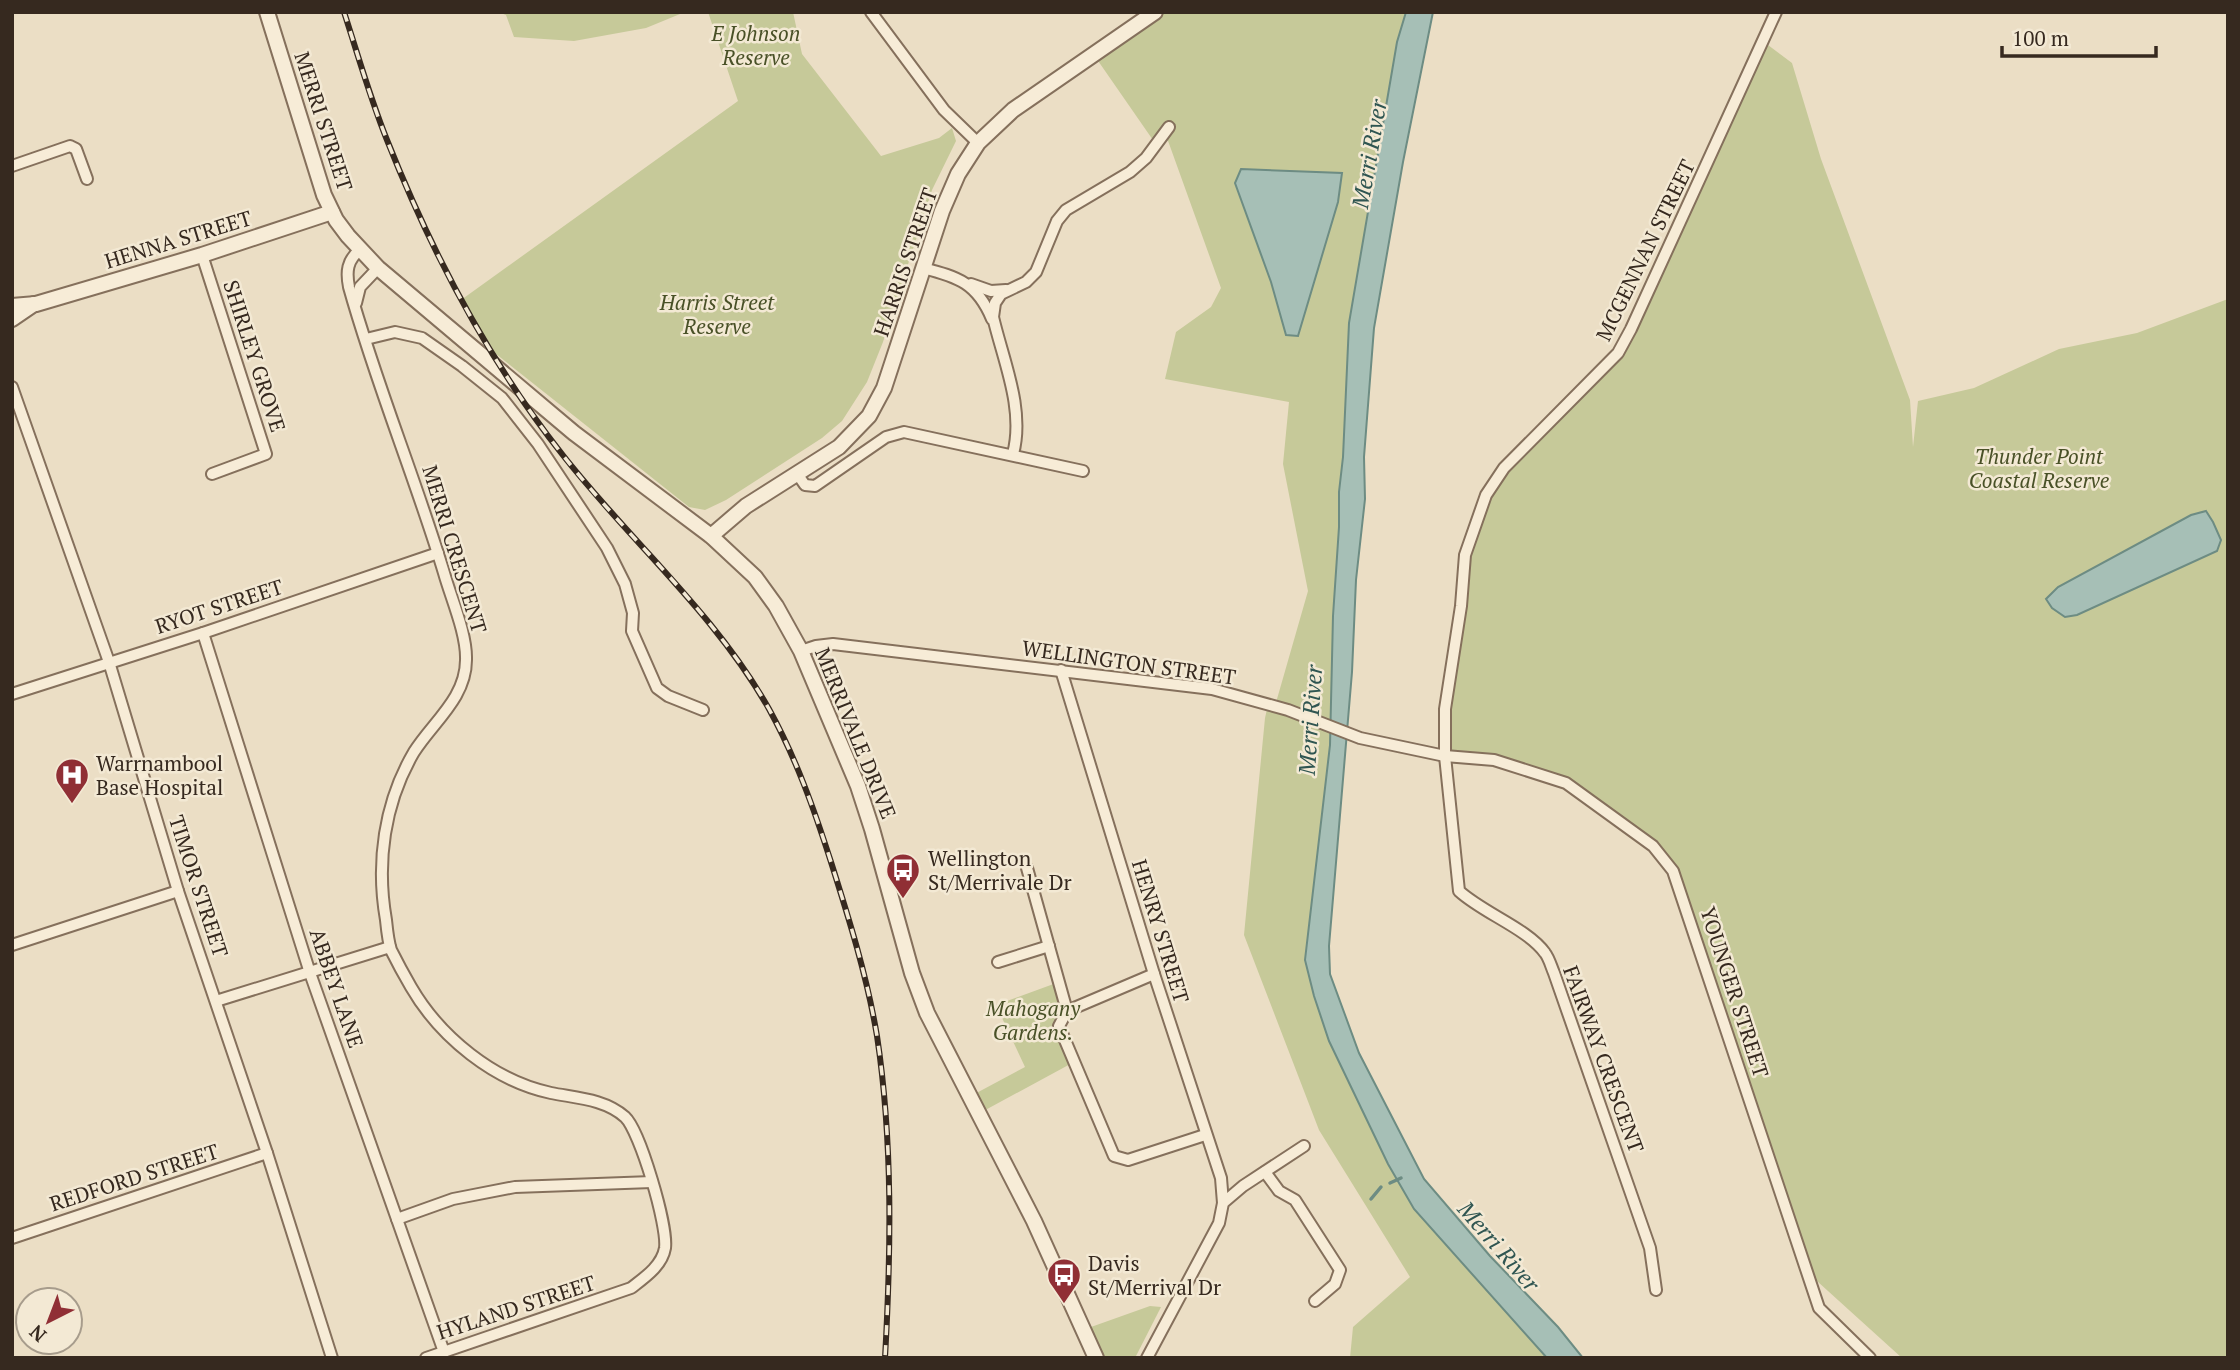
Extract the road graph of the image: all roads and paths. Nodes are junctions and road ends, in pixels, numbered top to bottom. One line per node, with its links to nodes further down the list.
1 (267, 12): 9 (street, MERRI STREET)
2 (871, 12): 6 (street)
3 (1155, 12): 6 (street, HARRIS STREET)
4 (1776, 12): 35 (street, MCGENNAN STREET)
5 (1168, 127): 15 (street)
6 (978, 143): 13 (street, HARRIS STREET)
7 (12, 166): 8 (street)
8 (87, 178)
9 (332, 212): 10 (street, MERRI STREET); 11 (street, HENNA STREET)
10 (360, 250): 12 (street, MERRI STREET); 18 (street, MERRI CRESCENT)
11 (202, 255): 16 (street, HENNA STREET); 25 (street, SHIRLEY GROVE)
12 (378, 268): 18 (street); 27 (street, MERRIVALE DRIVE)
13 (923, 268): 14 (street); 26 (street, HARRIS STREET)
14 (956, 277): 15 (street); 20 (street)
15 (1009, 289): 20 (street)
16 (36, 304): 17 (street, HENNA STREET); 19 (street, HENNA STREET)
17 (12, 306)
18 (357, 311): 21 (street, MERRI CRESCENT)
19 (12, 319)
20 (995, 326): 23 (street)
21 (366, 338): 28 (street, MERRI CRESCENT); 34 (street)
22 (12, 387): 31 (street, TIMOR STREET)
23 (1013, 454): 24 (street); 26 (street)
24 (1083, 471)
25 (212, 474)
26 (797, 475): 27 (street, HARRIS STREET)
27 (711, 536): 30 (street, MERRIVALE DRIVE)
28 (438, 553): 29 (street, RYOT STREET); 40 (street, MERRI CRESCENT)
29 (203, 633): 31 (street, RYOT STREET); 42 (street, ABBEY LANE)
30 (801, 651): 32 (street, WELLINGTON STREET); 60 (street, MERRIVALE DRIVE)
31 (109, 662): 33 (street, RYOT STREET); 37 (street, TIMOR STREET)
32 (1060, 670): 35 (street, WELLINGTON STREET); 43 (street, HENRY STREET)
33 (12, 694)
34 (703, 710)
35 (1445, 756): 54 (street, FAIRWAY CRESCENT); 62 (street, YOUNGER STREET)
36 (1027, 868): 39 (street)
37 (178, 891): 38 (street); 44 (street, TIMOR STREET)
38 (12, 945)
39 (1049, 946): 41 (street); 45 (street)
40 (390, 947): 42 (street); 50 (street, MERRI CRESCENT)
41 (998, 962)
42 (310, 973): 44 (street); 52 (street, ABBEY LANE)
43 (1154, 974): 45 (street); 46 (street, HENRY STREET)
44 (216, 1001): 48 (street, TIMOR STREET)
45 (1067, 1011): 46 (street)
46 (1205, 1135): 51 (street, HENRY STREET)
47 (1304, 1146): 49 (street)
48 (267, 1153): 53 (street, REDFORD STREET); 58 (street, TIMOR STREET)
49 (1265, 1172): 51 (street); 56 (street)
50 (652, 1182): 52 (street); 55 (street, MERRI CRESCENT)
51 (1223, 1203): 61 (street)
52 (397, 1219): 57 (street, ABBEY LANE)
53 (12, 1238)
54 (1656, 1290)
55 (619, 1293): 57 (street, HYLAND STREET)
56 (1315, 1301)
57 (444, 1352): 59 (street, HYLAND STREET)
58 (332, 1358)
59 (425, 1358)
60 (1096, 1358)
61 (1147, 1358)
62 (1870, 1358)

